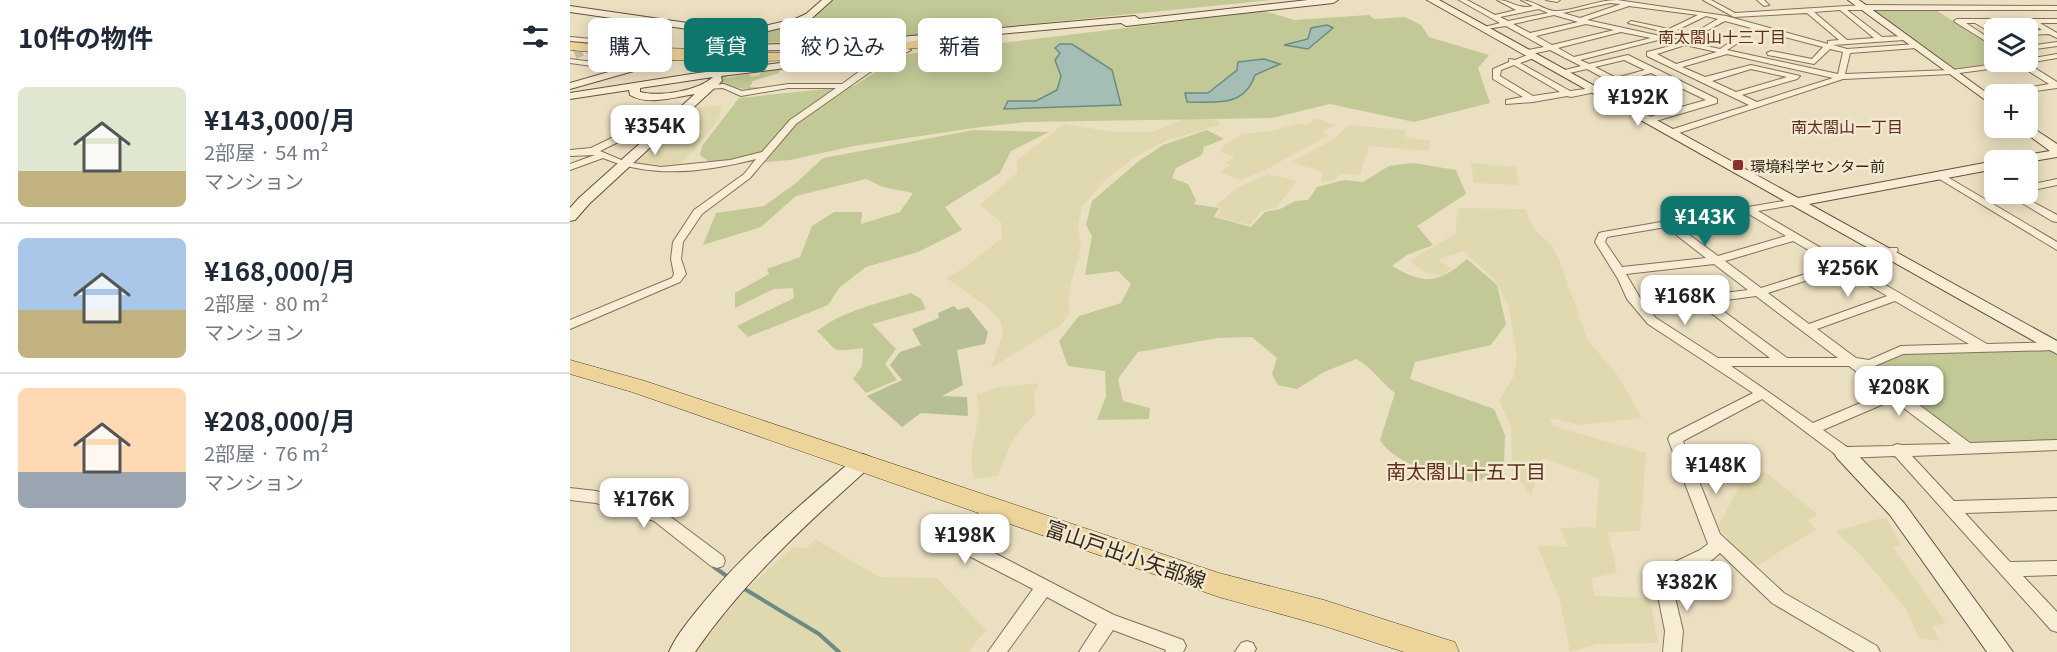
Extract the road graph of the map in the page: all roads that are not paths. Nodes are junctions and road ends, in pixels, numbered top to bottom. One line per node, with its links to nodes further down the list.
1 (827, 0): 48 (street)
2 (1309, 0): 35 (street)
3 (1333, 0): 52 (street)
4 (1432, 0): 36 (street)
5 (1437, 0): 36 (street)
6 (1462, 0): 32 (street)
7 (1500, 0): 28 (street)
8 (1524, 0): 19 (street)
9 (1553, 0): 19 (street)
10 (1650, 0): 17 (street)
11 (1706, 0): 22 (street)
12 (1852, 0): 13 (street); 16 (street); 23 (street)
13 (1943, 0): 14 (street)
14 (2015, 0): 25 (street)
15 (2049, 0): 20 (street)
16 (1830, 1): 18 (street)
17 (1634, 2): 21 (street); 30 (street); 37 (street)
18 (1763, 3): 22 (street)
19 (1537, 6): 28 (street); 30 (street)
20 (2057, 6): 25 (street)
21 (1667, 8): 31 (street); 43 (street)
22 (1719, 8): 29 (street)
23 (1863, 8): 24 (street); 27 (street); 61 (street)
24 (1937, 8): 25 (street); 38 (street)
25 (2029, 8): 42 (street)
26 (570, 9): 33 (street)
27 (1842, 9): 29 (street); 64 (street)
28 (1521, 10): 32 (street)
29 (1809, 11): 66 (street)
30 (1554, 13): 37 (street); 44 (street)
31 (1705, 14): 34 (street); 51 (street)
32 (1493, 17): 44 (street)
33 (633, 18)
34 (1726, 18): 47 (street); 58 (street)
35 (1136, 19): 55 (street); 84 (street)
36 (1473, 21): 49 (street); 81 (street)
37 (1583, 21): 50 (street); 57 (street)
38 (1958, 21): 39 (street); 62 (street)
39 (1976, 21): 40 (street); 46 (street)
40 (1984, 21)
41 (2038, 21): 42 (street)
42 (2056, 22)
43 (1631, 23): 50 (street); 51 (street)
44 (1506, 24): 49 (street); 57 (street)
45 (2038, 25): 54 (street)
46 (1984, 26)
47 (1758, 27): 72 (street); 78 (street)
48 (768, 28)
49 (1487, 28): 81 (street)
50 (1619, 29): 60 (street); 74 (street)
51 (1670, 31): 58 (street)
52 (1042, 32): 56 (street); 76 (street)
53 (2038, 32): 54 (street)
54 (2048, 32): 59 (street)
55 (1002, 35)
56 (1002, 35)
57 (1529, 36): 74 (street)
58 (1693, 36): 68 (street)
59 (2057, 36)
60 (1659, 38): 68 (street); 87 (street)
61 (1904, 38): 64 (street); 73 (street)
62 (1984, 38)
63 (570, 39): 65 (street)
64 (1880, 39): 66 (street)
65 (588, 41)
66 (1844, 41): 70 (street)
67 (918, 42): 82 (main road, bridge)
68 (1684, 43): 78 (street); 93 (street)
69 (918, 44): 85 (main road, bridge)
70 (1829, 44): 72 (street); 72 (street); 77 (street)
71 (2057, 44): 75 (street)
72 (1781, 45): 89 (street)
73 (1916, 46): 77 (street); 100 (street)
74 (1550, 47): 81 (street); 87 (street)
75 (2038, 47)
76 (906, 50)
77 (1847, 51): 101 (street)
78 (1724, 52): 89 (street); 93 (street)
79 (571, 54): 80 (main road); 86 (street)
80 (588, 54)
81 (1531, 54): 90 (street); 99 (street); 111 (street)
82 (672, 56)
83 (2057, 56): 88 (street)
84 (672, 57)
85 (672, 58)
86 (588, 59)
87 (1574, 59): 92 (street)
88 (2038, 59)
89 (1762, 60): 101 (street)
90 (1512, 62): 113 (street); 117 (street)
91 (780, 66): 104 (street)
92 (1587, 66): 95 (street); 99 (street); 103 (street)
93 (1676, 66): 102 (street)
94 (1984, 67): 100 (street)
95 (1653, 70): 103 (street); 106 (street)
96 (2038, 71): 109 (street)
97 (617, 72): 107 (street)
98 (864, 72): 108 (street)
99 (1568, 72): 119 (street)
100 (1952, 72): 101 (street); 112 (street)
101 (1841, 77): 120 (street)
102 (1705, 80): 114 (street); 114 (street)
103 (1615, 81): 116 (street)
104 (635, 85): 105 (street); 115 (street)
105 (711, 85): 108 (street); 122 (street)
106 (1682, 85): 116 (street); 121 (street)
107 (570, 86)
108 (844, 86): 129 (street)
109 (2057, 86): 110 (street)
110 (2038, 89)
111 (1593, 90): 113 (street); 137 (street)
112 (1984, 94)
113 (1571, 95): 117 (street)
114 (1735, 95): 120 (street)
115 (570, 96)
116 (1644, 97): 119 (street); 121 (street)
117 (1533, 100): 118 (street)
118 (1509, 102)
119 (1624, 103): 123 (street)
120 (1754, 104): 124 (street)
121 (1673, 112): 123 (street)
122 (681, 113): 128 (street); 131 (street)
123 (1653, 119): 124 (street)
124 (1676, 131): 137 (street)
125 (2038, 137): 126 (street)
126 (2057, 152): 130 (street)
127 (570, 153): 128 (street)
128 (598, 153): 131 (street); 132 (street)
129 (766, 154): 131 (street); 154 (street)
130 (2038, 156)
131 (624, 164): 140 (street)
132 (570, 167)
133 (1984, 167): 134 (street)
134 (1939, 175): 137 (street); 143 (street)
135 (2057, 182): 136 (street)
136 (2038, 186)
137 (1798, 201): 139 (street); 146 (street)
138 (2030, 204): 141 (street)
139 (1750, 211): 142 (street); 144 (street)
140 (570, 217)
141 (2056, 219): 143 (street)
142 (1669, 225): 147 (street); 149 (street)
143 (2024, 227): 145 (street)
144 (1794, 237): 147 (street); 148 (street)
145 (2057, 246)
146 (1889, 251): 148 (street); 156 (street)
147 (1718, 260): 149 (street); 150 (street)
148 (1845, 266): 150 (street); 151 (street)
149 (1619, 271): 153 (street)
150 (1758, 292): 152 (street); 155 (street)
151 (1897, 296): 155 (street); 157 (street)
152 (1701, 300): 153 (street); 159 (street)
153 (1640, 307): 158 (street)
154 (570, 325)
155 (1809, 328): 160 (street)
156 (2056, 345): 157 (street)
157 (1984, 347): 160 (street)
158 (1715, 362): 159 (street); 162 (street)
159 (1784, 362): 160 (street)
160 (1850, 362): 163 (street)
161 (570, 367): 169 (main road, 富山戸出小矢部線)
162 (1763, 393): 164 (street); 174 (street)
163 (1894, 394): 164 (street); 166 (street)
164 (1812, 429): 168 (street)
165 (2056, 446): 166 (street)
166 (1966, 447): 167 (street)
167 (1896, 449): 168 (street); 173 (street)
168 (1844, 453): 188 (street)
169 (863, 462): 172 (main road, 富山戸出小矢部線); 181 (street)
170 (570, 494): 175 (street)
171 (2057, 504): 173 (street)
172 (992, 507): 178 (street); 185 (main road, 富山戸出小矢部線)
173 (1951, 507): 177 (street)
174 (1716, 539): 186 (street); 187 (street)
175 (717, 561)
176 (2057, 568): 177 (street)
177 (2007, 569): 180 (street)
178 (1044, 587): 179 (street); 182 (street)
179 (1109, 621): 183 (street); 184 (street)
180 (2057, 624)
181 (681, 652)
182 (998, 652)
183 (1088, 652)
184 (1174, 652)
185 (1446, 652)
186 (1672, 652)
187 (1871, 652)
188 (2001, 652)

